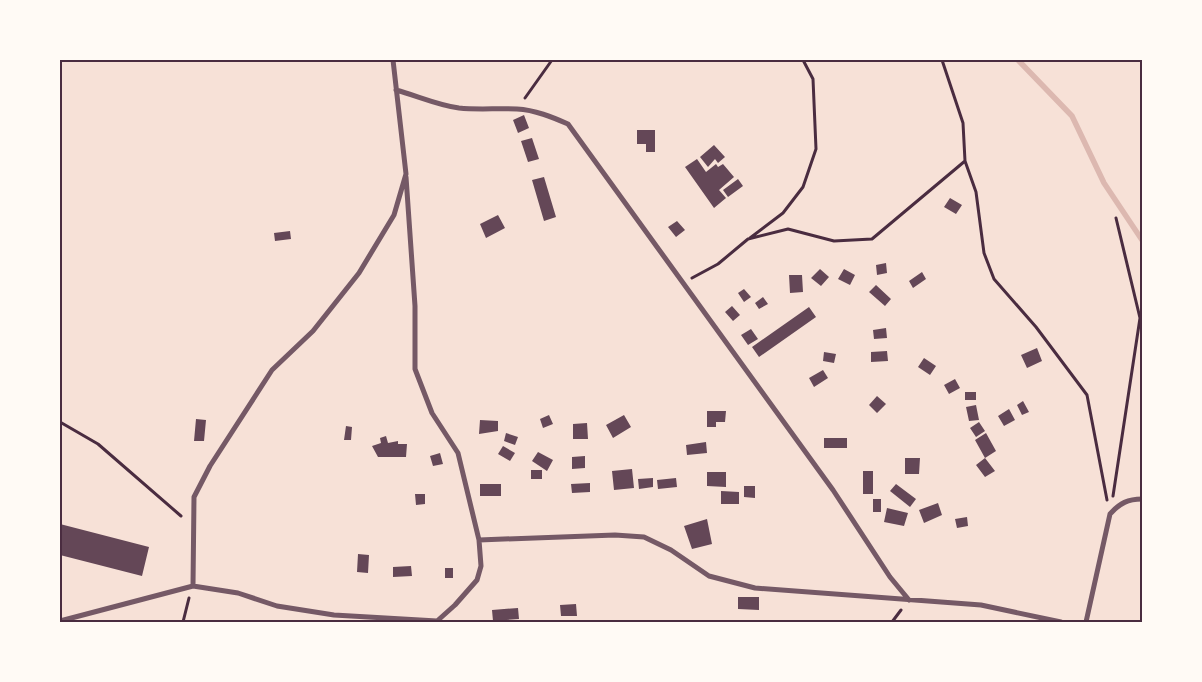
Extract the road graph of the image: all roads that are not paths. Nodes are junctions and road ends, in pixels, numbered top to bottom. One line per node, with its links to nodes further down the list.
1 (392, 60): 2 (street)
2 (396, 90): 3 (street); 7 (street)
3 (406, 174): 5 (street); 6 (street)
4 (1142, 499): 11 (street)
5 (479, 540): 7 (street); 9 (street)
6 (193, 586): 8 (street); 9 (street)
7 (909, 600): 10 (street)
8 (60, 621)
9 (437, 621)
10 (1061, 622)
11 (1086, 622)

